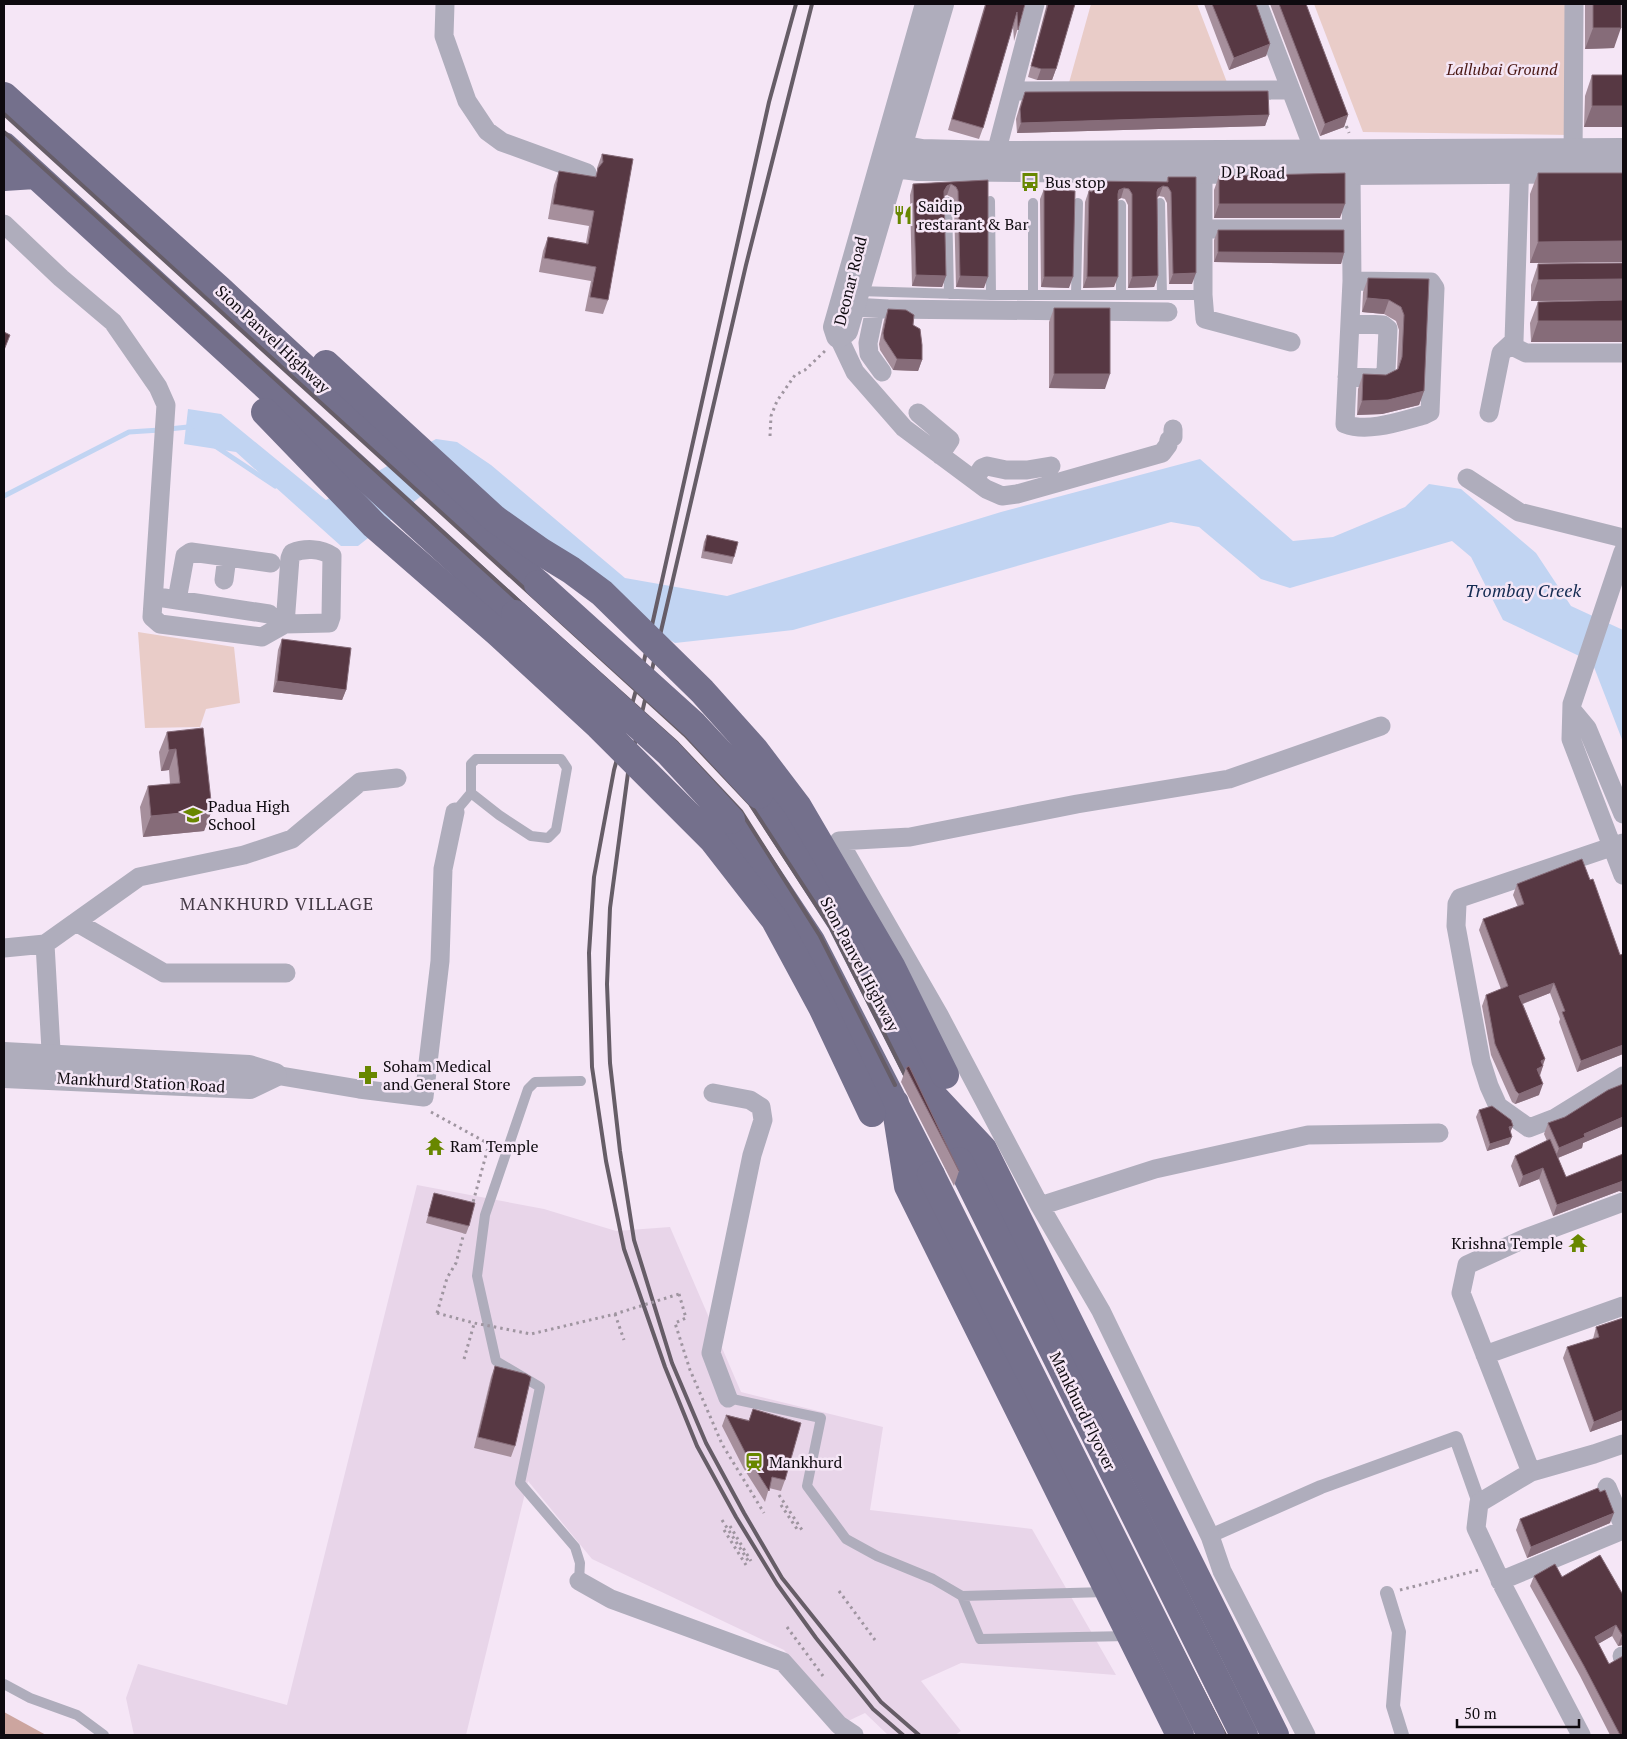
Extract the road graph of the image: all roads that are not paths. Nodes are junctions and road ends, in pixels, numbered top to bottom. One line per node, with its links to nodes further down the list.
1 (445, 4): 21 (street)
2 (927, 4): 15 (street, Deonar Road)
3 (942, 4): 15 (street, Deonar Road)
4 (1035, 4): 10 (street)
5 (1258, 4): 9 (street)
6 (1574, 4): 8 (street)
7 (1594, 85): 8 (street)
8 (1574, 86): 17 (street)
9 (1291, 90): 10 (street); 18 (street)
10 (1013, 91): 14 (street)
11 (4, 96): 48 (highway, Sion Panvel Highway)
12 (4, 146): 23 (highway)
13 (1623, 150): 17 (street, D P Road)
14 (996, 153): 15 (street, D P Road); 18 (street, D P Road)
15 (891, 155): 22 (street, D P Road); 43 (street, Deonar Road)
16 (1520, 161): 17 (street, D P Road); 19 (street, D P Road); 34 (street)
17 (1573, 161): 20 (street, D P Road)
18 (1315, 163): 19 (street, D P Road); 22 (street, D P Road)
19 (1354, 163): 33 (street)
20 (1623, 171)
21 (587, 172)
22 (1203, 172): 32 (street)
23 (35, 174): 24 (highway); 52 (highway)
24 (4, 177)
25 (990, 201): 38 (lane)
26 (947, 202): 37 (lane)
27 (1033, 203): 39 (lane)
28 (1078, 203): 40 (lane)
29 (1160, 203): 44 (lane)
30 (1120, 205): 41 (lane)
31 (4, 224): 69 (street)
32 (1203, 229): 33 (street); 42 (street)
33 (1351, 229): 36 (street)
34 (1517, 274): 35 (street); 45 (street)
35 (1536, 274)
36 (1352, 281): 47 (street); 55 (street)
37 (949, 294): 38 (lane); 43 (lane)
38 (992, 295): 39 (lane)
39 (1032, 295): 40 (lane)
40 (1076, 295): 41 (lane)
41 (1121, 295): 44 (lane)
42 (1203, 295): 44 (lane); 50 (street)
43 (857, 303): 44 (street); 49 (street, Deonar Road); 54 (street)
44 (1165, 304)
45 (1515, 312): 46 (street); 51 (street)
46 (1535, 312)
47 (1350, 324): 55 (street); 55 (street)
48 (259, 326): 90 (highway, Sion Panvel Highway, bridge); 90 (highway, bridge)
49 (838, 336): 59 (street)
50 (1291, 342)
51 (1510, 345): 53 (street); 57 (street)
52 (228, 352): 93 (highway, bridge); 93 (highway, Sion Panvel Highway, bridge)
53 (1623, 353)
54 (882, 372)
55 (1347, 377)
56 (918, 413): 59 (street)
57 (1489, 413)
58 (1173, 429): 62 (street)
59 (950, 447): 62 (street)
60 (1051, 466): 62 (street)
61 (1467, 478): 63 (street)
62 (974, 480)
63 (1623, 538)
64 (1623, 552): 67 (street)
65 (227, 557): 66 (street); 68 (street); 70 (street)
66 (271, 563)
67 (1619, 578): 71 (street)
68 (224, 580)
69 (153, 597): 70 (street); 70 (street)
70 (177, 600)
71 (1572, 710): 75 (street); 76 (street)
72 (1382, 726): 96 (street)
73 (397, 778): 81 (street)
74 (471, 793): 74 (lane); 77 (lane)
75 (1616, 796): 76 (street); 78 (street)
76 (1596, 804): 79 (street)
77 (455, 812): 87 (street, Mankhurd Station Road)
78 (1623, 814)
79 (1618, 845): 80 (street); 89 (street)
80 (1623, 875)
81 (76, 922): 82 (street); 84 (street)
82 (45, 944): 83 (street); 86 (street)
83 (4, 948)
84 (286, 973)
85 (4, 1054): 86 (street, Mankhurd Station Road)
86 (52, 1067): 87 (street, Mankhurd Station Road); 88 (street, Mankhurd Station Road)
87 (275, 1074)
88 (4, 1076)
89 (1623, 1076)
90 (934, 1080): 109 (highway); 121 (highway, Mankhurd Flyover, bridge)
91 (581, 1082): 110 (lane)
92 (713, 1093): 99 (street)
93 (884, 1108): 111 (highway); 120 (highway, Mankhurd Flyover, bridge)
94 (1439, 1133): 96 (street)
95 (1623, 1202): 98 (street)
96 (1040, 1206): 106 (street)
97 (1623, 1306): 98 (street)
98 (1485, 1354): 101 (street)
99 (728, 1398): 113 (lane)
100 (1623, 1444): 101 (street)
101 (1531, 1472): 103 (street)
102 (1607, 1487): 104 (street)
103 (1479, 1503): 106 (street); 108 (street)
104 (1623, 1525)
105 (1623, 1530): 108 (street)
106 (1210, 1536): 107 (street)
107 (1222, 1571): 109 (street); 123 (street)
108 (1497, 1574): 125 (street)
109 (1186, 1577): 111 (lane); 114 (highway)
110 (579, 1581): 118 (street)
111 (1119, 1590): 113 (lane); 115 (highway)
112 (1387, 1593): 124 (street)
113 (962, 1596): 115 (lane)
114 (1206, 1617): 115 (lane); 122 (highway)
115 (1140, 1633): 119 (highway)
116 (4, 1684): 117 (lane)
117 (104, 1735)
118 (854, 1735)
119 (1180, 1735)
120 (1211, 1735)
121 (1244, 1735)
122 (1275, 1735)
123 (1306, 1735)
124 (1402, 1735)
125 (1582, 1735)

